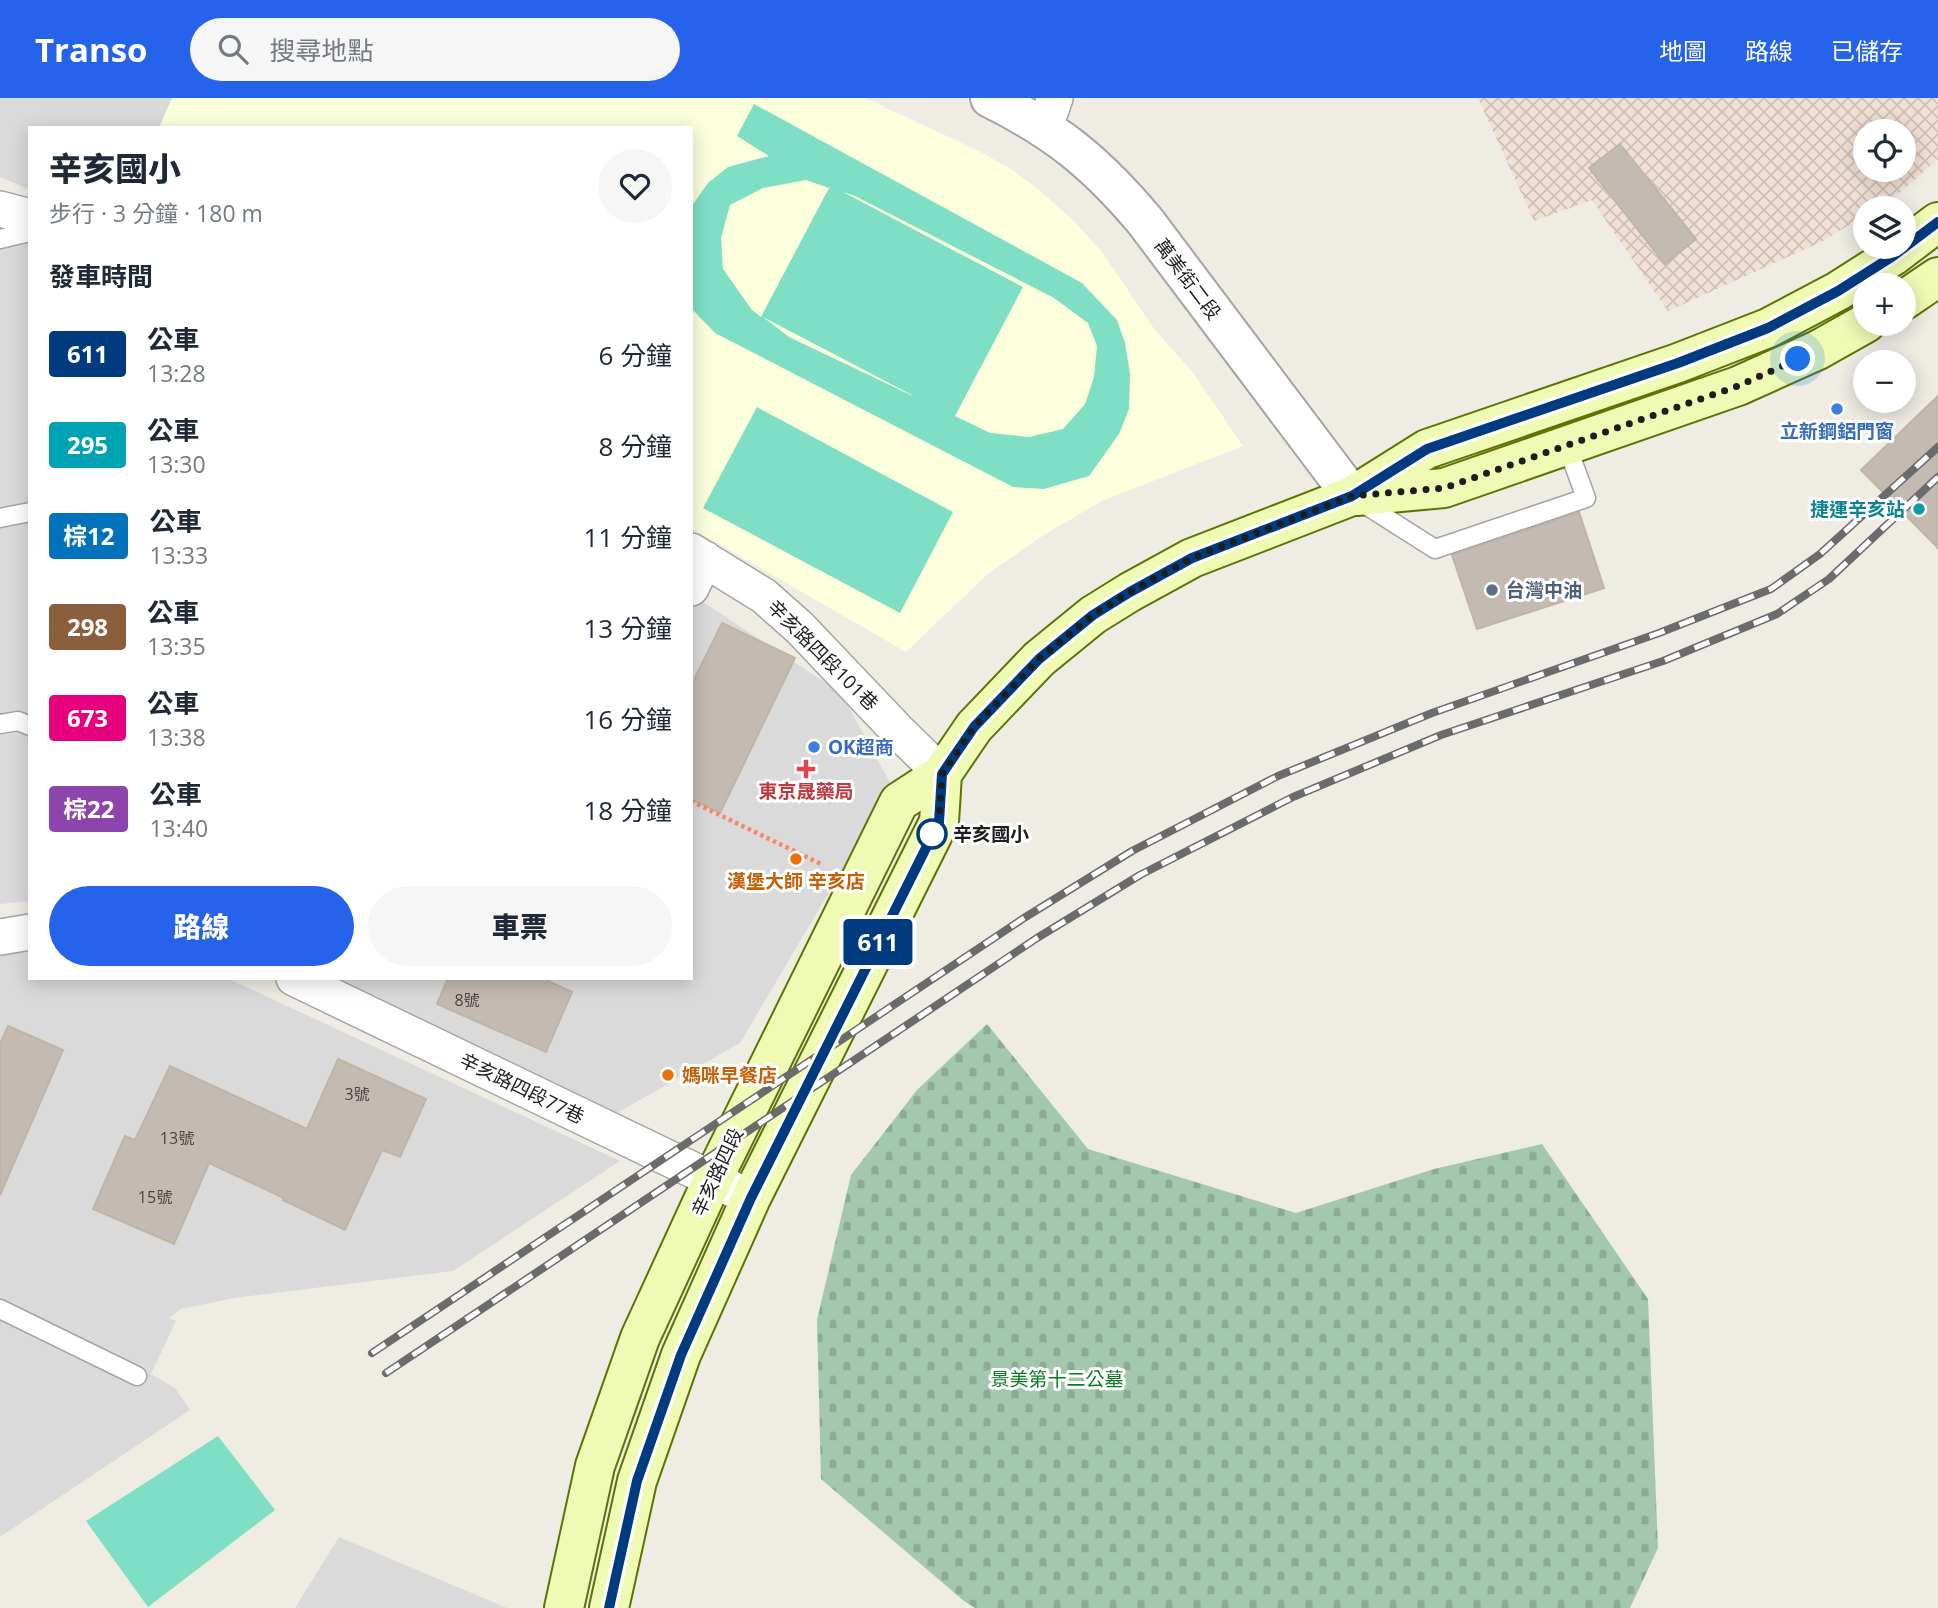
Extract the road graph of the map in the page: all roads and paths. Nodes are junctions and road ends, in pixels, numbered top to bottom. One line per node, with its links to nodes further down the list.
1 (990, 98): 2 (street, 萬美街二段)
2 (1050, 113): 12 (street, 萬美街二段)
3 (0, 209): 4 (street)
4 (28, 216)
5 (1938, 222): 12 (main road, 辛亥路四段)
6 (28, 232): 7 (lane)
7 (0, 239)
8 (1938, 277): 9 (main road)
9 (1916, 292)
10 (1853, 330): 11 (main road, 辛亥路四段)
11 (1567, 446): 12 (main road, 辛亥路四段); 12 (lane)
12 (1352, 496): 18 (main road, 辛亥路四段)
13 (28, 512): 14 (lane)
14 (0, 518)
15 (696, 566): 18 (street, 辛亥路四段101巷)
16 (0, 724): 17 (lane)
17 (28, 725)
18 (942, 774): 24 (main road, 辛亥路四段); 25 (main road)
19 (693, 802): 20 (path)
20 (826, 866)
21 (28, 932): 22 (street)
22 (0, 937)
23 (298, 980): 24 (street, 辛亥路四段77巷)
24 (713, 1179): 25 (street, 辛亥路四段77巷); 28 (main road, 辛亥路四段)
25 (751, 1198): 29 (main road)
26 (0, 1309): 27 (lane)
27 (137, 1376)
28 (564, 1608)
29 (610, 1608)

